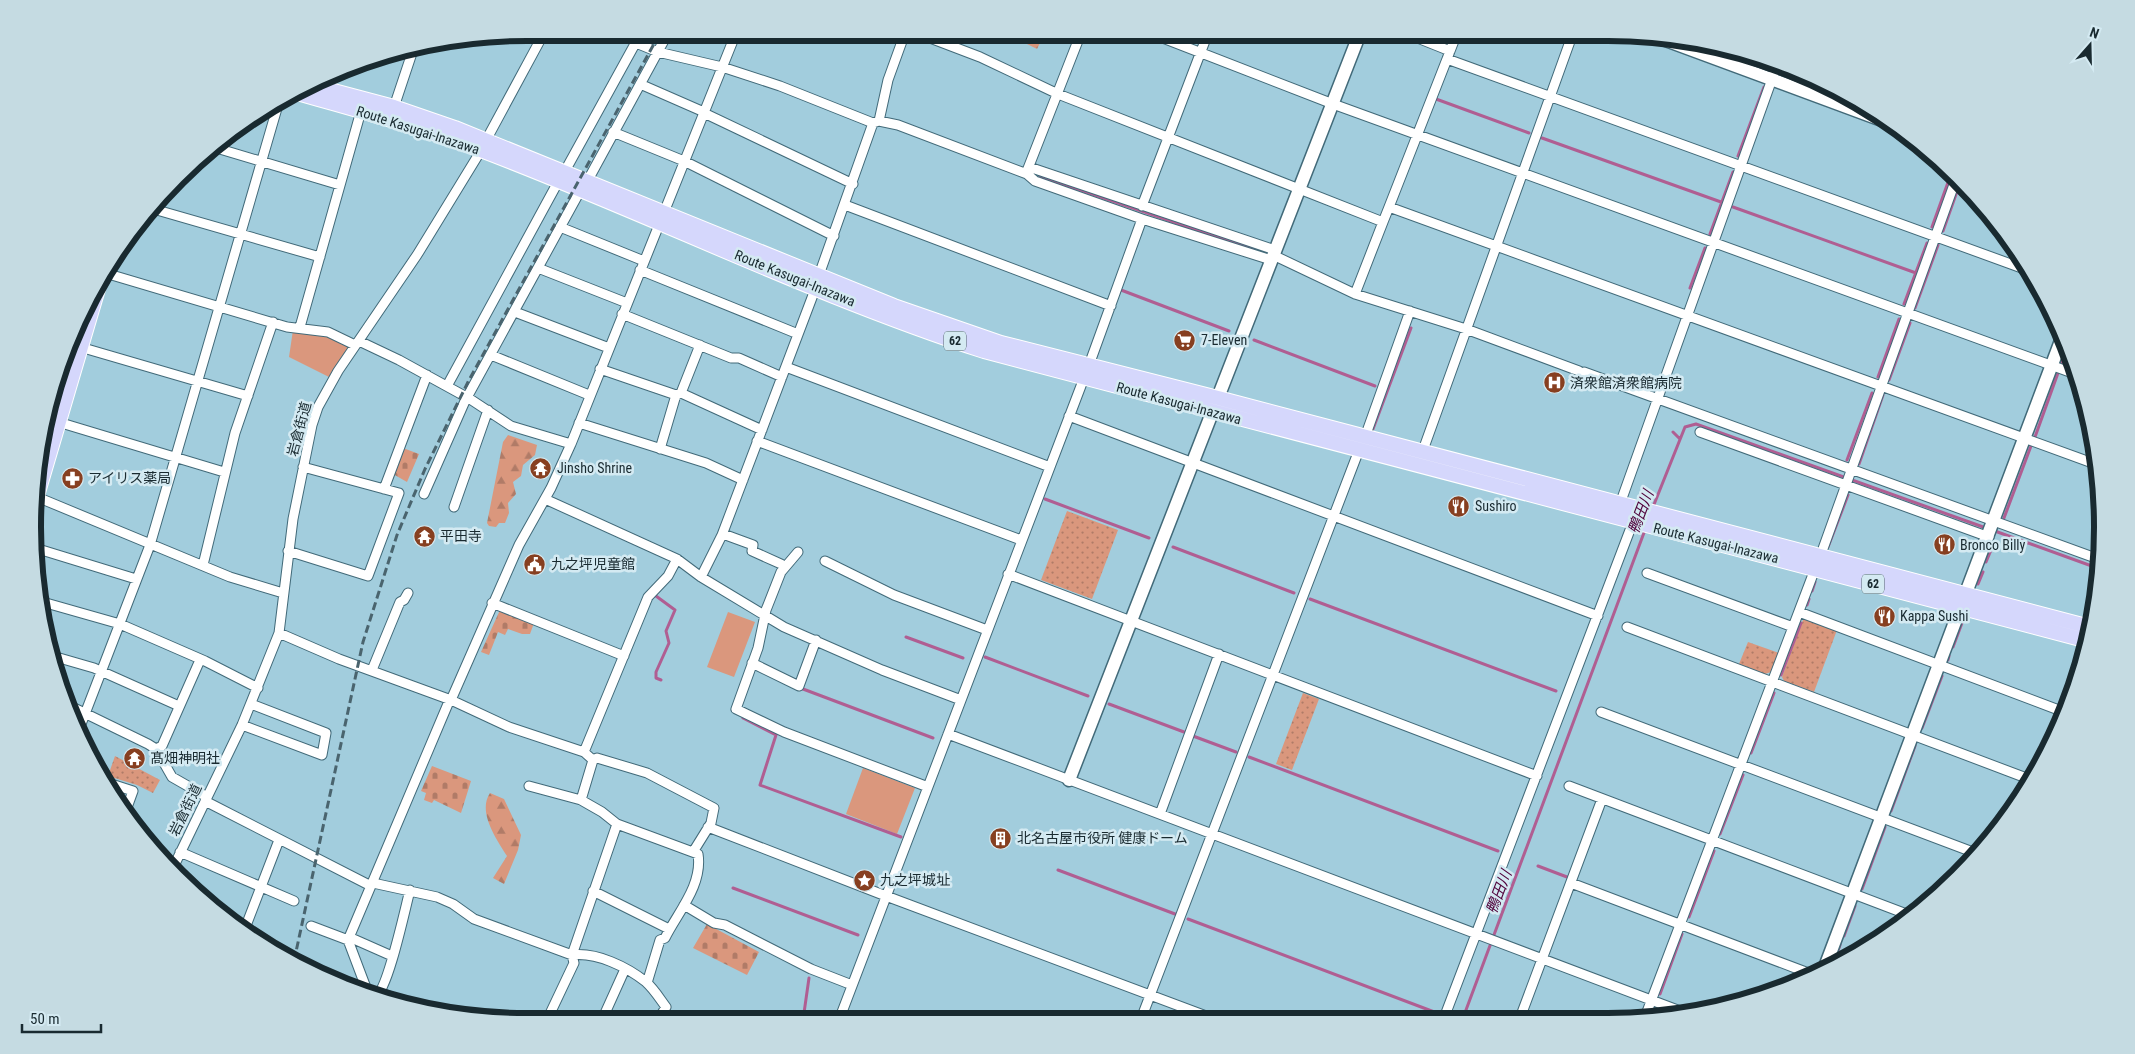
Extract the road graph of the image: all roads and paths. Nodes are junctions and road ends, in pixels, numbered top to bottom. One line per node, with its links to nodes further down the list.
1 (539, 41): 37 (street, 岩倉街道)
2 (664, 41): 15 (street)
3 (733, 41): 19 (street)
4 (902, 41): 33 (street)
5 (938, 41): 24 (street)
6 (1078, 41): 24 (street)
7 (1170, 41): 16 (street)
8 (1205, 41): 16 (street)
9 (1357, 41): 28 (street)
10 (1420, 41): 17 (street)
11 (1454, 41): 17 (street)
12 (1570, 41): 26 (street)
13 (636, 43): 15 (street); 44 (street)
14 (1682, 47): 21 (street)
15 (658, 52): 19 (street); 22 (street)
16 (1201, 53): 28 (street); 36 (street)
17 (1449, 55): 26 (street); 35 (street)
18 (411, 56): 29 (street)
19 (722, 67): 32 (street); 33 (street)
20 (1775, 71): 21 (street)
21 (1772, 80): 27 (street); 41 (street)
22 (640, 84): 32 (street); 34 (street)
23 (321, 87): 29 (main road, Route Kasugai-Inazawa / 62)
24 (1058, 94): 36 (street); 42 (street)
25 (305, 95): 31 (main road, Route Kasugai-Inazawa / 62)
26 (1550, 97): 41 (street); 43 (street)
27 (1840, 100)
28 (1333, 104): 35 (street); 49 (street)
29 (394, 107): 37 (main road, Route Kasugai-Inazawa / 62)
30 (276, 111): 40 (street)
31 (361, 111): 37 (main road, Route Kasugai-Inazawa / 62); 45 (street)
32 (704, 113): 39 (street); 46 (street)
33 (876, 122): 42 (street); 46 (street)
34 (614, 132): 39 (street); 47 (street)
35 (1416, 134): 43 (street); 52 (street)
36 (1168, 137): 49 (street); 51 (street)
37 (484, 145): 44 (main road, Route Kasugai-Inazawa / 62); 85 (street, 岩倉街道)
38 (222, 150): 40 (street)
39 (684, 161): 54 (street); 59 (street)
40 (262, 162): 45 (street); 58 (street)
41 (1741, 166): 60 (street); 61 (street)
42 (1028, 171): 51 (street); 55 (street)
43 (1523, 174): 61 (street); 62 (street)
44 (561, 176): 47 (main road, Route Kasugai-Inazawa / 62); 100 (street)
45 (340, 184): 64 (street)
46 (853, 184): 50 (street)
47 (584, 185): 54 (main road, Route Kasugai-Inazawa / 62); 57 (street)
48 (1953, 186): 60 (street)
49 (1300, 188): 56 (street); 63 (street)
50 (845, 205): 59 (street); 73 (street)
51 (1142, 206): 63 (street)
52 (1389, 207): 56 (street); 62 (street)
53 (159, 210): 58 (street)
54 (662, 217): 65 (street); 70 (main road, Route Kasugai-Inazawa / 62)
55 (1142, 219): 63 (street); 73 (street)
56 (1383, 222): 71 (street)
57 (560, 227): 65 (street); 67 (street)
58 (241, 233): 64 (street); 74 (street)
59 (834, 236): 70 (street)
60 (1935, 237): 66 (street); 77 (street)
61 (1713, 243): 77 (street); 80 (street)
62 (1497, 246): 80 (street); 83 (street)
63 (1273, 255): 71 (street); 106 (street)
64 (320, 257): 82 (street)
65 (644, 261): 68 (street)
66 (2018, 267)
67 (538, 268): 72 (street); 75 (street)
68 (640, 270): 72 (street); 84 (street)
69 (112, 275): 74 (street)
70 (818, 281): 84 (street); 91 (main road, Route Kasugai-Inazawa / 62); 98 (main road, Route Kasugai-Inazawa / 62)
71 (1356, 294): 76 (street)
72 (626, 303): 79 (street)
73 (1111, 306): 91 (street)
74 (220, 307): 81 (street); 99 (street)
75 (515, 312): 89 (street); 90 (street)
76 (1410, 312): 83 (street); 118 (street)
77 (1909, 312): 92 (street); 101 (street)
78 (90, 313): 88 (main road)
79 (622, 314): 86 (street); 89 (street)
80 (1687, 316): 101 (street); 107 (street)
81 (273, 322): 82 (street); 104 (street)
82 (300, 327): 85 (street)
83 (1466, 329): 107 (street); 120 (street)
84 (798, 334): 93 (street)
85 (357, 343): 96 (street); 124 (street, 岩倉街道)
86 (700, 345): 97 (street); 102 (street)
87 (2059, 346): 92 (street)
88 (80, 347): 99 (street); 111 (main road)
89 (609, 348): 94 (street)
90 (491, 355): 103 (street); 105 (street)
91 (1089, 365): 106 (main road, Route Kasugai-Inazawa / 62)
92 (2052, 366): 95 (street); 115 (street)
93 (786, 367): 97 (street); 125 (street)
94 (600, 369): 102 (street); 103 (street)
95 (2068, 372)
96 (427, 376): 100 (street); 130 (street)
97 (782, 377): 113 (street)
98 (1084, 378): 109 (main road, Route Kasugai-Inazawa / 62); 110 (street)
99 (198, 382): 104 (street); 121 (street)
100 (447, 386): 105 (street)
101 (1882, 386): 115 (street); 128 (street)
102 (679, 394): 113 (street); 119 (street)
103 (589, 395): 112 (street)
104 (248, 396): 127 (street)
105 (468, 398): 108 (street); 131 (street)
106 (1218, 398): 109 (street); 118 (main road, Route Kasugai-Inazawa / 62)
107 (1657, 399): 128 (street); 133 (street)
108 (488, 410): 117 (street); 135 (street)
109 (1211, 412): 118 (main road, Route Kasugai-Inazawa / 62); 123 (street)
110 (1069, 416): 123 (street); 125 (street)
111 (58, 422): 121 (street); 126 (main road)
112 (579, 423): 117 (street); 119 (street)
113 (762, 430): 116 (street)
114 (1700, 432): 128 (street)
115 (2025, 438): 122 (street); 139 (street)
116 (757, 441): 129 (street); 141 (street)
117 (571, 444): 132 (street)
118 (1362, 444): 120 (main road, Route Kasugai-Inazawa / 62); 136 (street); 138 (main road, Route Kasugai-Inazawa / 62)
119 (660, 449): 129 (street)
120 (1422, 453): 133 (main road, Route Kasugai-Inazawa / 62)
121 (176, 458): 127 (street); 142 (street)
122 (2090, 462)
123 (1192, 463): 136 (street); 165 (street)
124 (303, 467): 130 (street); 144 (street, 岩倉街道)
125 (1050, 467): 141 (street)
126 (45, 469)
127 (224, 472): 150 (street)
128 (1849, 478): 139 (street); 139 (street); 149 (street)
129 (743, 480): 140 (street)
130 (384, 489): 144 (street)
131 (424, 494)
132 (545, 500): 147 (street); 160 (street)
133 (1620, 504): 137 (main road, Route Kasugai-Inazawa / 62)
134 (42, 505): 142 (street)
135 (454, 507)
136 (1334, 516): 163 (street); 182 (street)
137 (1660, 522): 138 (main road, Route Kasugai-Inazawa / 62); 149 (main road, Route Kasugai-Inazawa / 62)
138 (1636, 523): 163 (street)
139 (1992, 530): 146 (street); 158 (street)
140 (723, 534): 151 (street); 154 (street)
141 (1021, 540): 153 (street)
142 (150, 545): 150 (street); 155 (street)
143 (42, 550): 155 (street)
144 (288, 551): 156 (street, 岩倉街道)
145 (798, 552): 151 (street)
146 (2093, 558)
147 (677, 559): 154 (street); 175 (street)
148 (825, 561): 170 (street)
149 (1817, 563): 158 (main road, Route Kasugai-Inazawa / 62); 161 (main road, Route Kasugai-Inazawa / 62); 162 (street)
150 (202, 565): 156 (street)
151 (784, 568): 164 (street)
152 (1647, 573): 169 (street)
153 (1008, 574): 165 (street); 170 (street)
154 (701, 578): 164 (street)
155 (136, 579): 166 (street)
156 (283, 593): 171 (street, 岩倉街道)
157 (408, 593): 180 (street)
158 (1966, 594): 161 (street); 167 (main road, Route Kasugai-Inazawa / 62)
159 (48, 603): 166 (street)
160 (492, 603): 175 (street); 185 (street)
161 (1961, 608): 172 (main road, Route Kasugai-Inazawa / 62); 179 (street)
162 (1799, 612): 169 (street); 179 (street)
163 (1598, 616): 201 (street)
164 (764, 617): 173 (street); 178 (street)
165 (1131, 621): 174 (street); 203 (street)
166 (120, 624): 177 (street); 181 (street)
167 (2083, 625)
168 (1627, 627): 183 (street)
169 (1793, 627): 183 (street)
170 (987, 630): 186 (street)
171 (279, 633): 180 (street); 184 (street, 岩倉街道)
172 (2080, 639)
173 (816, 640): 178 (street); 186 (street)
174 (1219, 654): 182 (street); 212 (street)
175 (624, 656): 198 (street)
176 (60, 658): 181 (street)
177 (200, 660): 184 (street); 188 (street)
178 (752, 663): 207 (street)
179 (1939, 665): 190 (street); 196 (street)
180 (372, 670): 185 (street)
181 (101, 672): 188 (street); 192 (street)
182 (1272, 675): 201 (street); 216 (street)
183 (1773, 682): 196 (street); 200 (street)
184 (258, 688): 187 (street, 岩倉街道)
185 (450, 699): 198 (street); 224 (street)
186 (961, 700): 195 (street)
187 (251, 704): 194 (street, 岩倉街道); 194 (street)
188 (179, 706): 197 (street)
189 (77, 709): 192 (street)
190 (2058, 710)
191 (1601, 712): 200 (street)
192 (86, 714): 193 (street); 197 (street)
193 (82, 722)
194 (242, 725): 208 (street, 岩倉街道)
195 (948, 734): 203 (street); 207 (street)
196 (1913, 735): 202 (street); 213 (street)
197 (156, 749): 208 (street)
198 (584, 752): 199 (street)
199 (593, 760): 210 (street); 215 (street)
200 (1740, 765): 213 (street); 218 (street)
201 (1537, 776): 237 (street)
202 (2025, 777)
203 (1069, 780): 212 (street)
204 (116, 785): 211 (street)
205 (529, 786): 210 (street)
206 (1569, 786): 209 (street)
207 (928, 787): 229 (street)
208 (206, 799): 217 (street); 220 (street, 岩倉街道)
209 (1602, 799): 218 (street); 223 (street)
210 (581, 800): 214 (street)
211 (128, 804)
212 (1160, 814): 216 (street)
213 (1881, 818): 219 (street); 228 (street)
214 (617, 824): 221 (street); 227 (street)
215 (708, 827): 221 (street); 229 (street)
216 (1211, 834): 237 (street); 249 (street)
217 (279, 840): 224 (street); 225 (street)
218 (1712, 841): 228 (street); 234 (street)
219 (1969, 851)
220 (180, 852): 222 (street, 岩倉街道); 225 (street)
221 (693, 852): 231 (street)
222 (176, 861)
223 (1571, 883): 234 (street); 241 (street)
224 (372, 884): 226 (street); 238 (street)
225 (261, 888): 230 (street); 233 (street)
226 (410, 890): 239 (street); 240 (street)
227 (593, 891): 236 (street); 239 (street)
228 (1853, 894): 232 (street); 242 (street)
229 (886, 896): 247 (street); 249 (street)
230 (294, 900)
231 (684, 905): 236 (street); 247 (street)
232 (1903, 913)
233 (247, 924)
234 (1680, 924): 244 (street); 250 (street)
235 (311, 926): 238 (street)
236 (670, 929): 245 (street)
237 (1480, 935): 241 (street); 259 (street)
238 (349, 938): 240 (street); 246 (street)
239 (572, 955): 243 (street); 253 (street)
240 (392, 956): 248 (street)
241 (1542, 959): 250 (street); 260 (street)
242 (1827, 961)
243 (625, 969): 245 (street); 254 (street)
244 (1804, 971)
245 (647, 983): 255 (street)
246 (365, 985)
247 (852, 985): 256 (street)
248 (380, 990)
249 (1150, 994): 257 (street); 258 (street)
250 (1651, 1000): 251 (street); 252 (street)
251 (1674, 1009)
252 (1647, 1011)
253 (550, 1013)
254 (605, 1013)
255 (662, 1013)
256 (842, 1013)
257 (1143, 1013)
258 (1201, 1013)
259 (1446, 1013)
260 (1522, 1013)

